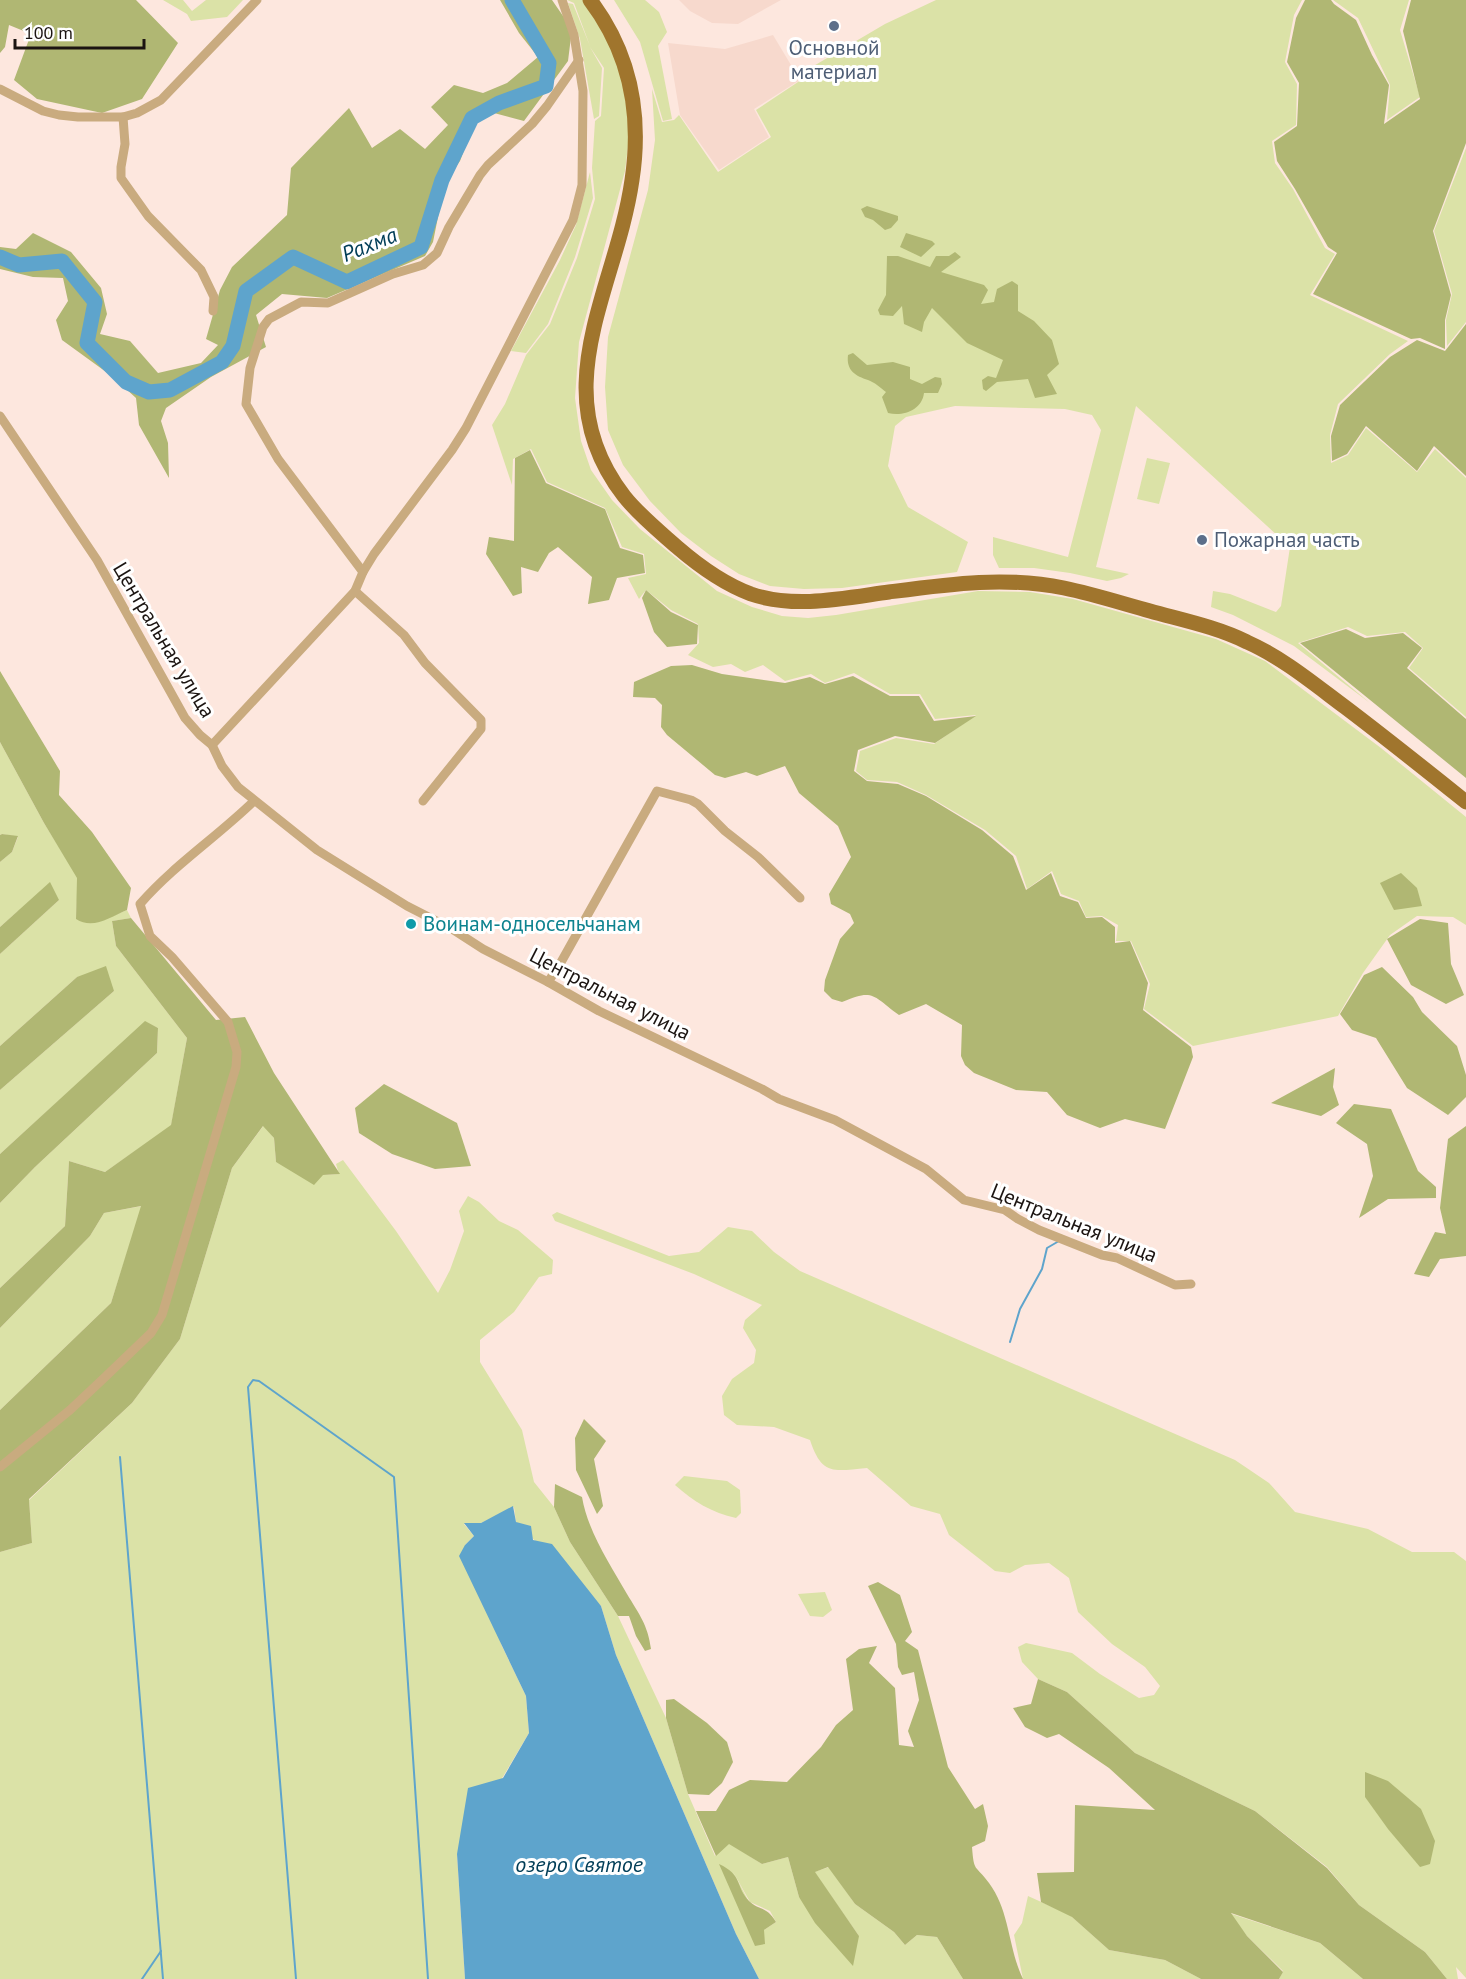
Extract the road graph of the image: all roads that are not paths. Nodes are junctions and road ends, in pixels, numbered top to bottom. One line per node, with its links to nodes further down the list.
1 (258, 0): 6 (street)
2 (562, 0): 4 (street)
3 (590, 0): 14 (main road)
4 (579, 60): 9 (street); 9 (street)
5 (0, 89): 6 (street)
6 (123, 117): 7 (street)
7 (213, 311)
8 (0, 416): 11 (street, Центральная улица)
9 (363, 572): 10 (street)
10 (356, 591): 11 (street); 13 (street)
11 (212, 745): 12 (street, Центральная улица)
12 (254, 801): 16 (street, Центральная улица); 18 (street)
13 (423, 801)
14 (1466, 802)
15 (800, 898): 16 (street)
16 (548, 982): 17 (street, Центральная улица)
17 (1191, 1284)
18 (0, 1467)

